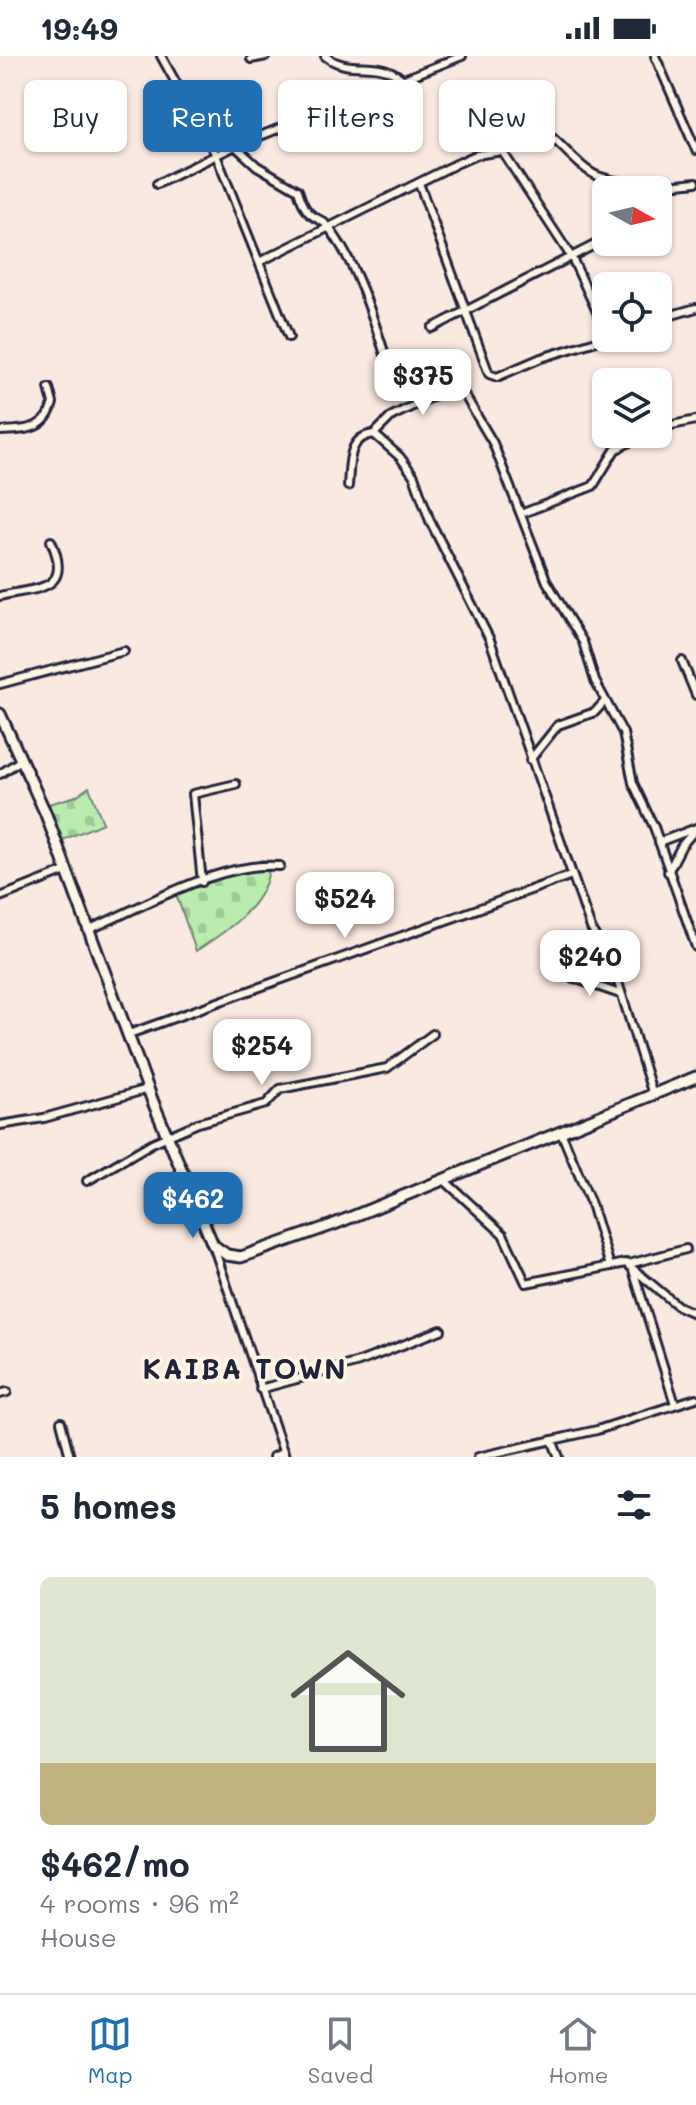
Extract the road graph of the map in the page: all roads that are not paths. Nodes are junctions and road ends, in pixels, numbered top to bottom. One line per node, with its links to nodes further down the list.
1 (161, 56): 15 (street)
2 (266, 56): 6 (street)
3 (325, 56): 7 (street)
4 (462, 56): 7 (street)
5 (655, 56): 10 (street)
6 (251, 59)
7 (401, 78): 8 (street)
8 (262, 135)
9 (555, 141): 16 (street)
10 (696, 150)
11 (222, 152): 15 (street)
12 (242, 152): 19 (street)
13 (496, 152): 17 (street)
14 (503, 152): 21 (street)
15 (216, 155): 18 (street); 22 (street)
16 (696, 182)
17 (419, 183): 19 (street); 25 (street)
18 (157, 184)
19 (331, 229): 22 (street); 30 (street)
20 (592, 247): 21 (street)
21 (572, 258): 23 (street); 25 (street)
22 (261, 261): 28 (street)
23 (592, 301)
24 (696, 308): 26 (street)
25 (467, 312): 27 (street); 29 (street)
26 (672, 315)
27 (432, 328)
28 (289, 337)
29 (592, 343)
30 (385, 355)
31 (49, 388): 34 (street)
32 (696, 420): 33 (street)
33 (672, 425)
34 (0, 431)
35 (374, 434): 37 (street); 38 (street); 48 (street)
36 (619, 448): 38 (street)
37 (348, 486)
38 (523, 513): 45 (street)
39 (51, 541): 40 (street)
40 (0, 596)
41 (124, 651): 43 (street)
42 (682, 661): 44 (street)
43 (0, 684)
44 (696, 695)
45 (605, 701): 48 (street); 52 (street)
46 (0, 714): 47 (main road)
47 (21, 760): 49 (street); 54 (main road)
48 (530, 760): 56 (street)
49 (0, 774)
50 (236, 784): 57 (street)
51 (696, 828): 52 (street); 55 (street)
52 (659, 842): 55 (street)
53 (280, 866): 57 (street)
54 (66, 871): 58 (street); 59 (main road)
55 (668, 872): 60 (street)
56 (572, 875): 62 (street); 63 (street)
57 (202, 882): 59 (street)
58 (0, 897)
59 (90, 929): 63 (main road)
60 (696, 947)
61 (568, 976): 62 (street)
62 (620, 994): 67 (street)
63 (129, 1034): 66 (main road)
64 (433, 1034): 70 (street)
65 (696, 1077): 67 (main road)
66 (148, 1089): 68 (street); 70 (main road)
67 (653, 1095): 69 (main road)
68 (0, 1125)
69 (561, 1132): 71 (main road); 75 (street)
70 (168, 1136): 72 (street); 73 (main road)
71 (443, 1178): 73 (main road); 75 (street)
72 (87, 1181)
73 (213, 1245): 79 (street)
74 (686, 1249): 76 (street)
75 (610, 1266): 76 (street)
76 (631, 1267): 77 (street); 81 (street)
77 (696, 1314)
78 (441, 1330): 79 (street)
79 (260, 1389): 84 (street)
80 (696, 1398): 81 (street)
81 (675, 1404): 83 (street)
82 (61, 1422): 86 (street)
83 (552, 1440): 85 (street); 89 (street)
84 (285, 1454): 87 (street)
85 (505, 1455): 88 (street)
86 (70, 1457)
87 (273, 1457)
88 (478, 1457)
89 (559, 1457)

